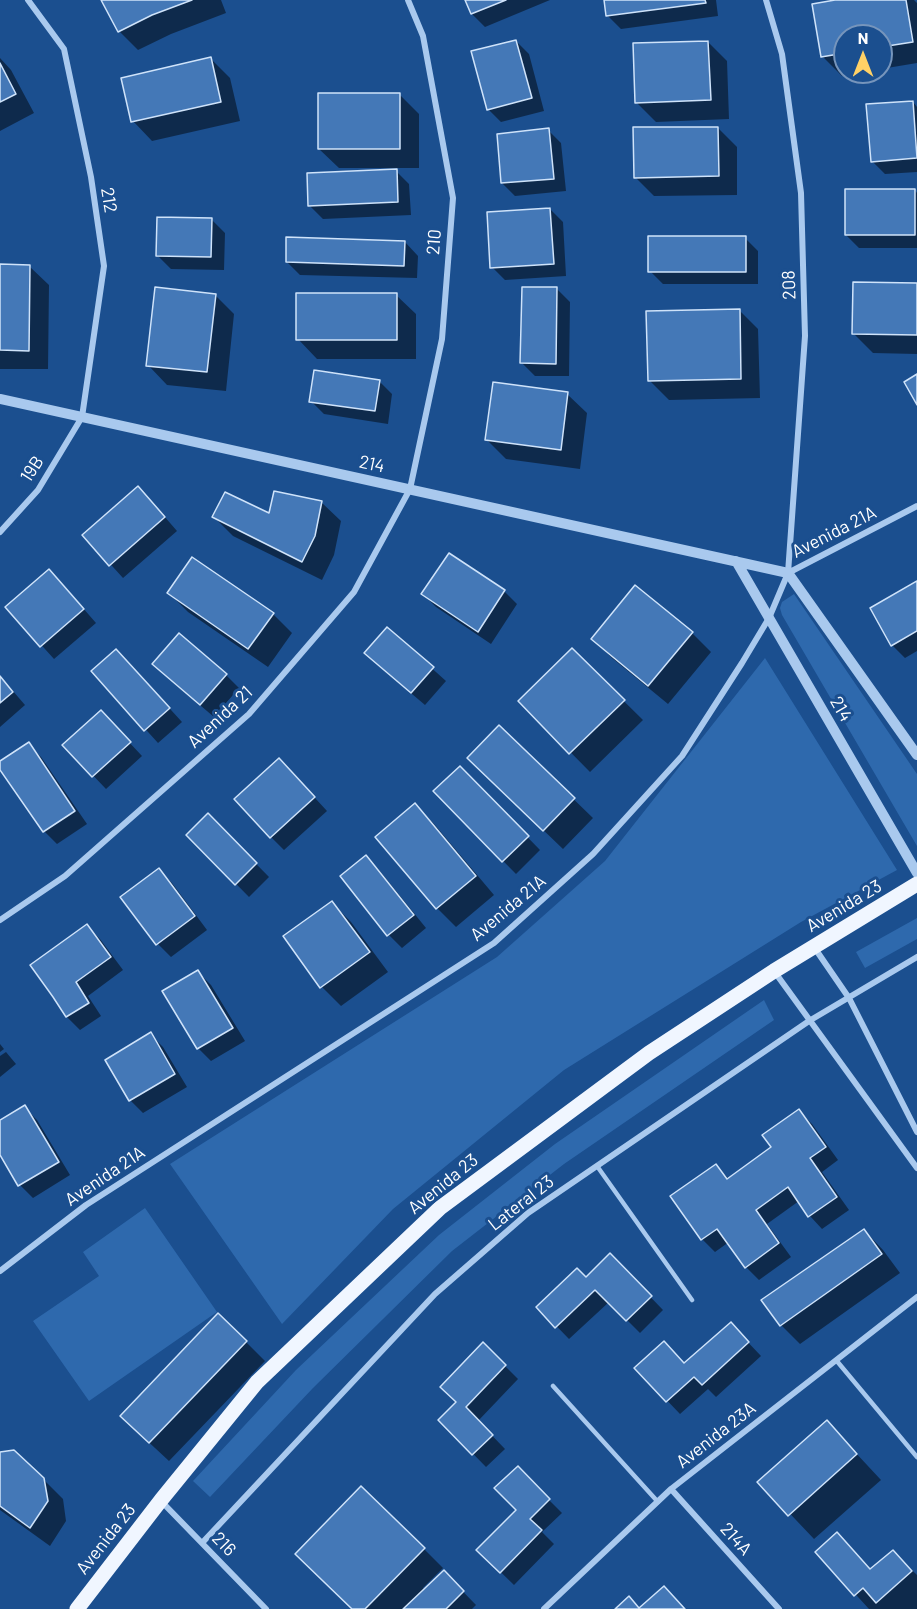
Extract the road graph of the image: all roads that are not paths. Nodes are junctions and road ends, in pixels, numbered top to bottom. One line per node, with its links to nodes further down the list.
1 (28, 0): 5 (street, 212)
2 (408, 0): 6 (street, 210)
3 (766, 0): 10 (street, 208)
4 (0, 399): 5 (street, 214)
5 (82, 417): 6 (street, 214); 8 (street, 19B)
6 (410, 489): 9 (street, 214); 15 (street, Avenida 21)
7 (917, 506): 10 (street, Avenida 21A)
8 (0, 532)
9 (736, 561): 10 (street, 214); 11 (street, 214)
10 (788, 573): 11 (street, Avenida 21A); 12 (street, 214)
11 (769, 618): 13 (street, 214); 24 (street, Avenida 21A)
12 (917, 754)
13 (917, 873)
14 (917, 884): 16 (main road, Avenida 23)
15 (0, 920)
16 (814, 947): 18 (main road, Avenida 23); 19 (street)
17 (917, 957): 19 (street, Lateral 23)
18 (774, 971): 20 (street); 31 (main road, Avenida 23)
19 (849, 998): 20 (street, Lateral 23); 21 (street)
20 (809, 1021): 22 (street, Lateral 23); 23 (street)
21 (917, 1132)
22 (597, 1166): 26 (lane); 33 (street, Lateral 23)
23 (917, 1168)
24 (0, 1271)
25 (917, 1297): 27 (street, Avenida 23A)
26 (692, 1300)
27 (836, 1360): 29 (lane); 30 (street, Avenida 23A)
28 (553, 1386): 32 (lane)
29 (917, 1457)
30 (671, 1489): 32 (street, Avenida 23A); 37 (street, 214A)
31 (161, 1500): 33 (street, 216); 34 (main road, Avenida 23)
32 (658, 1502): 36 (street, Avenida 23A)
33 (202, 1543): 35 (street, 216)
34 (77, 1609)
35 (266, 1609)
36 (544, 1609)
37 (779, 1609)

